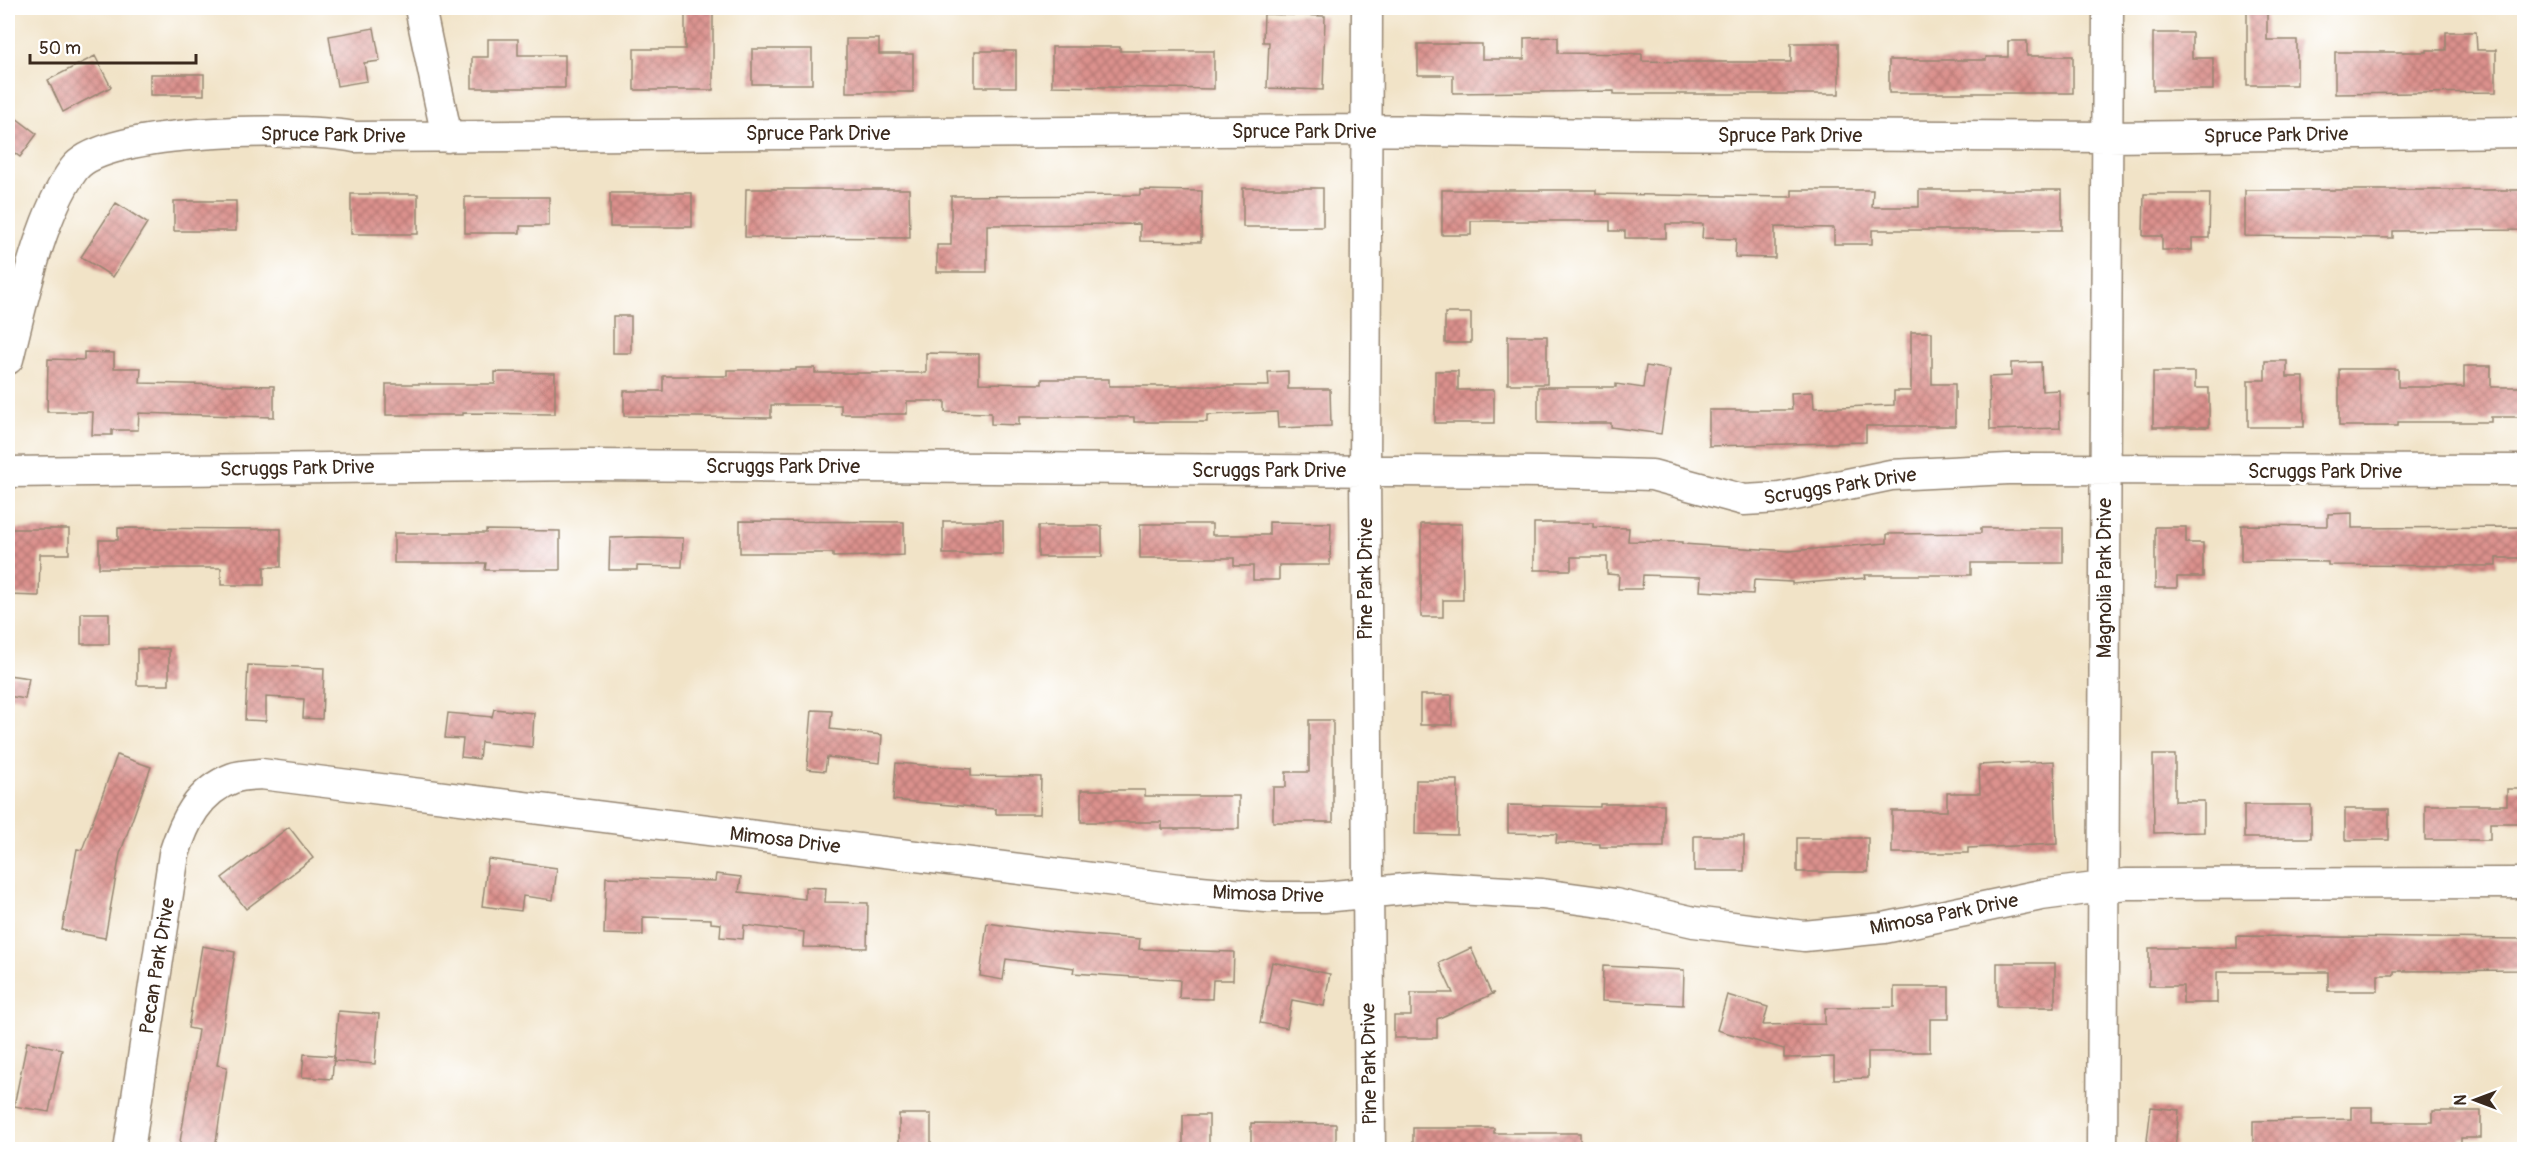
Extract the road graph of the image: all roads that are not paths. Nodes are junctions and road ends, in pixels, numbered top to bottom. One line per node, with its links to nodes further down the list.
1 (420, 8): 6 (street)
2 (1366, 8): 4 (street, Pine Park Drive)
3 (2108, 8): 7 (street, Magnolia Park Drive)
4 (1366, 130): 6 (street, Spruce Park Drive); 7 (street, Spruce Park Drive); 11 (street, Pine Park Drive)
5 (2524, 132): 7 (street, Spruce Park Drive)
6 (447, 136): 8 (street, Spruce Park Drive)
7 (2108, 136): 12 (street, Magnolia Park Drive)
8 (8, 359)
9 (2524, 470): 12 (street, Scruggs Park Drive)
10 (8, 471): 11 (street, Scruggs Park Drive)
11 (1365, 471): 12 (street, Scruggs Park Drive); 16 (street, Pine Park Drive)
12 (2105, 471): 15 (street, Magnolia Park Drive)
13 (208, 793): 16 (street, Mimosa Drive); 17 (street, Pecan Park Drive)
14 (2524, 883): 15 (street, Mimosa Park Drive)
15 (2103, 887): 16 (street, Mimosa Park Drive); 19 (street, Magnolia Park Drive)
16 (1366, 893): 18 (street, Pine Park Drive)
17 (129, 1149)
18 (1370, 1149)
19 (2102, 1149)

